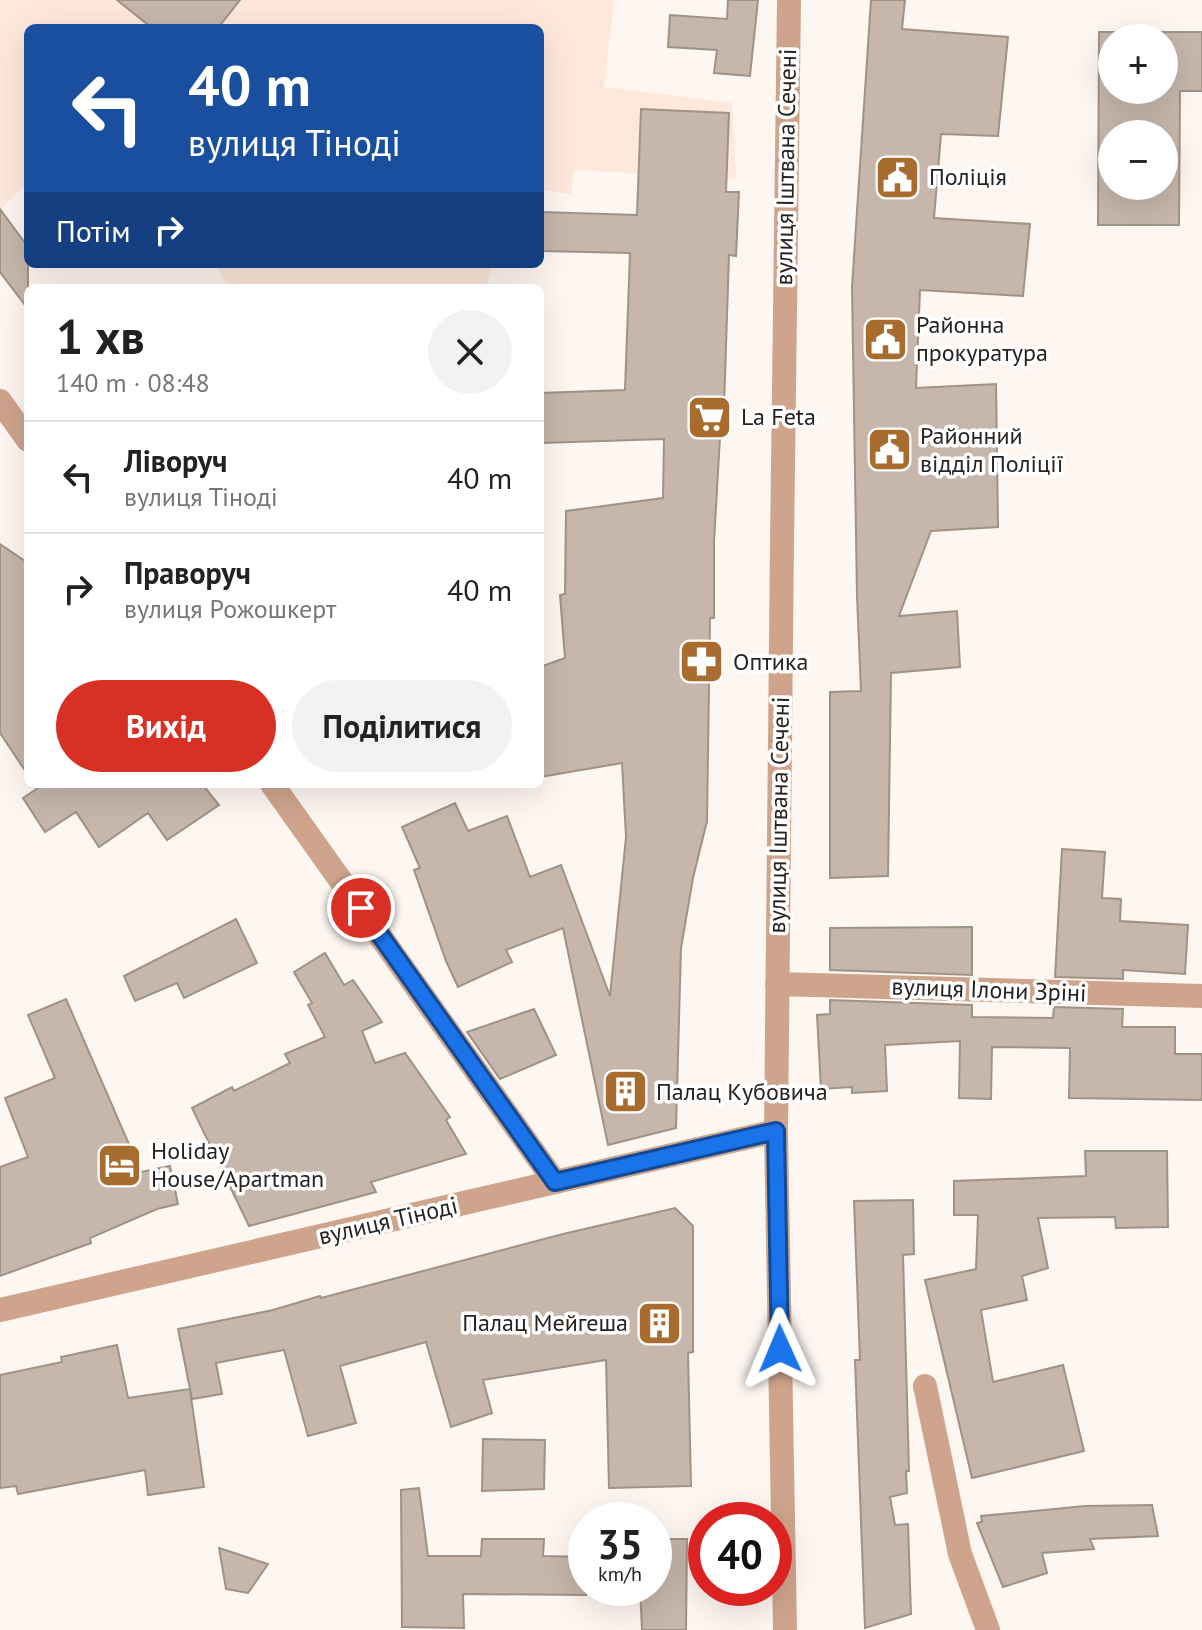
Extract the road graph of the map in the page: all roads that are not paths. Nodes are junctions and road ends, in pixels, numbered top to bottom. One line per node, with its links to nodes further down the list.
1 (789, 0): 5 (street, вулиця Іштвана Сечені)
2 (0, 401): 3 (street)
3 (24, 434)
4 (275, 788): 8 (street)
5 (777, 984): 6 (street, вулиця Ілони Зріні); 7 (street, вулиця Іштвана Сечені)
6 (1202, 996)
7 (776, 1131): 8 (street, вулиця Тіноді); 11 (street, вулиця Іштвана Сечені)
8 (555, 1182): 9 (street, вулиця Тіноді)
9 (0, 1310)
10 (925, 1386): 12 (street)
11 (785, 1630)
12 (988, 1630)

